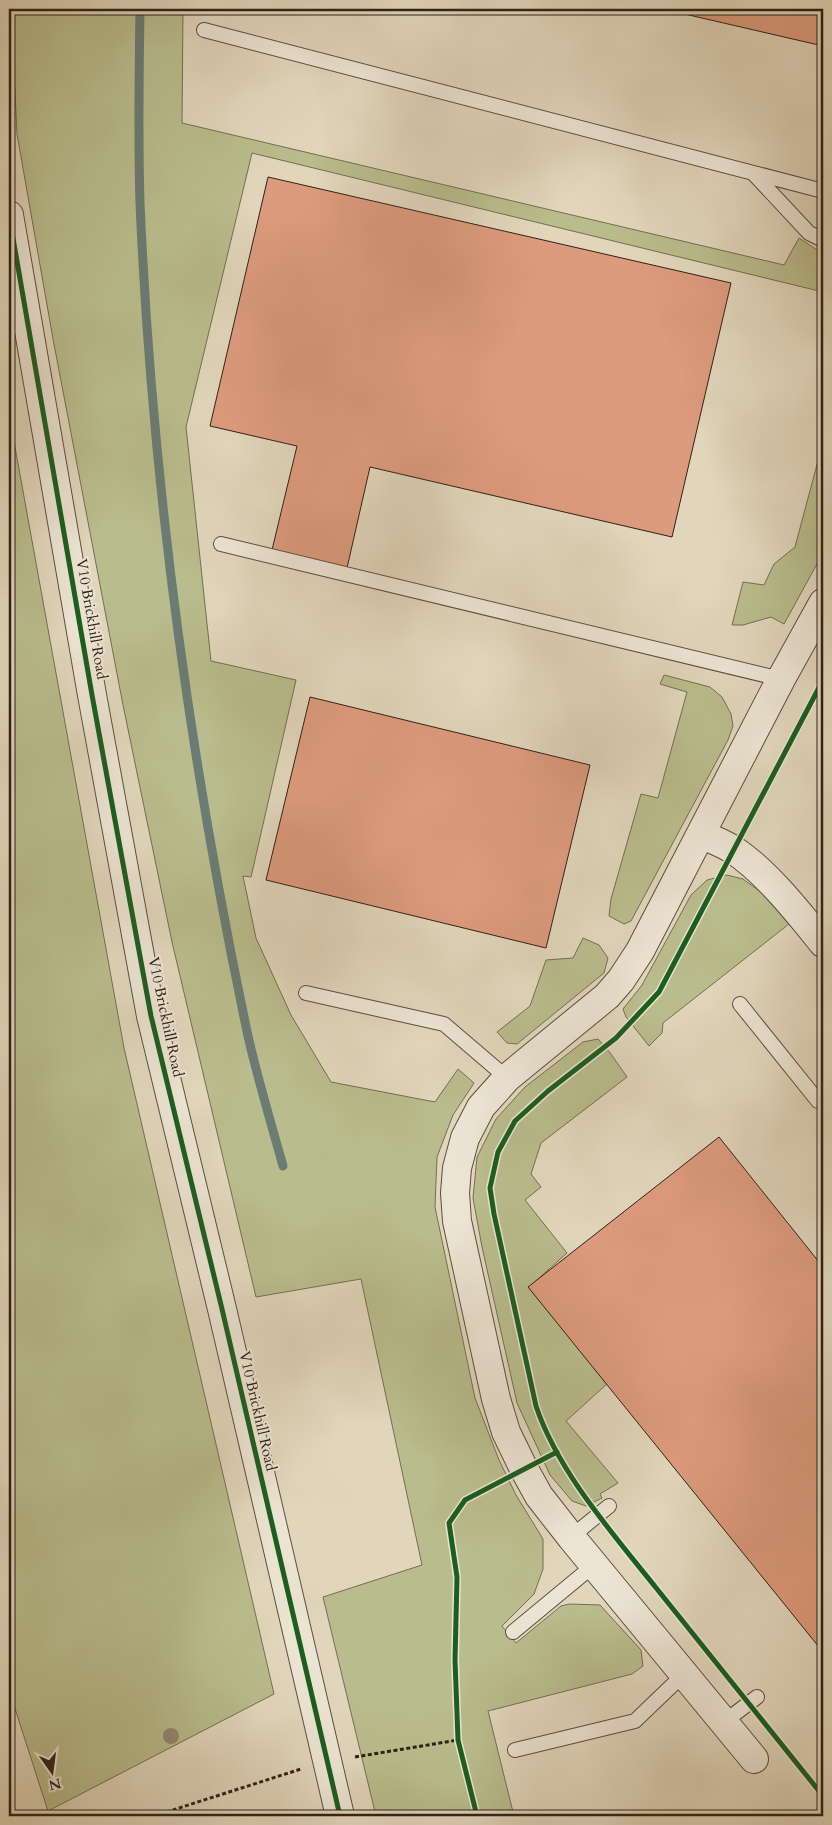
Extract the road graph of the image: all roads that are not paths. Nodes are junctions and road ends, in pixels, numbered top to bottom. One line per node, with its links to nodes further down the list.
1 (204, 30): 2 (lane)
2 (752, 172): 3 (lane); 5 (lane)
3 (823, 191)
4 (9, 215): 24 (street, V10 Brickhill Road)
5 (823, 240)
6 (221, 544): 8 (lane)
7 (823, 603): 8 (street)
8 (781, 679): 9 (street)
9 (701, 834): 10 (street); 13 (street)
10 (823, 943)
11 (306, 993): 13 (lane)
12 (740, 1004): 14 (lane)
13 (507, 1078): 16 (street)
14 (821, 1102)
15 (609, 1506): 16 (lane)
16 (571, 1537): 17 (street)
17 (594, 1565): 18 (lane); 19 (street)
18 (514, 1632)
19 (684, 1674): 21 (street); 22 (lane)
20 (757, 1697): 21 (lane)
21 (724, 1722): 23 (street)
22 (516, 1750)
23 (754, 1759)
24 (340, 1816)

